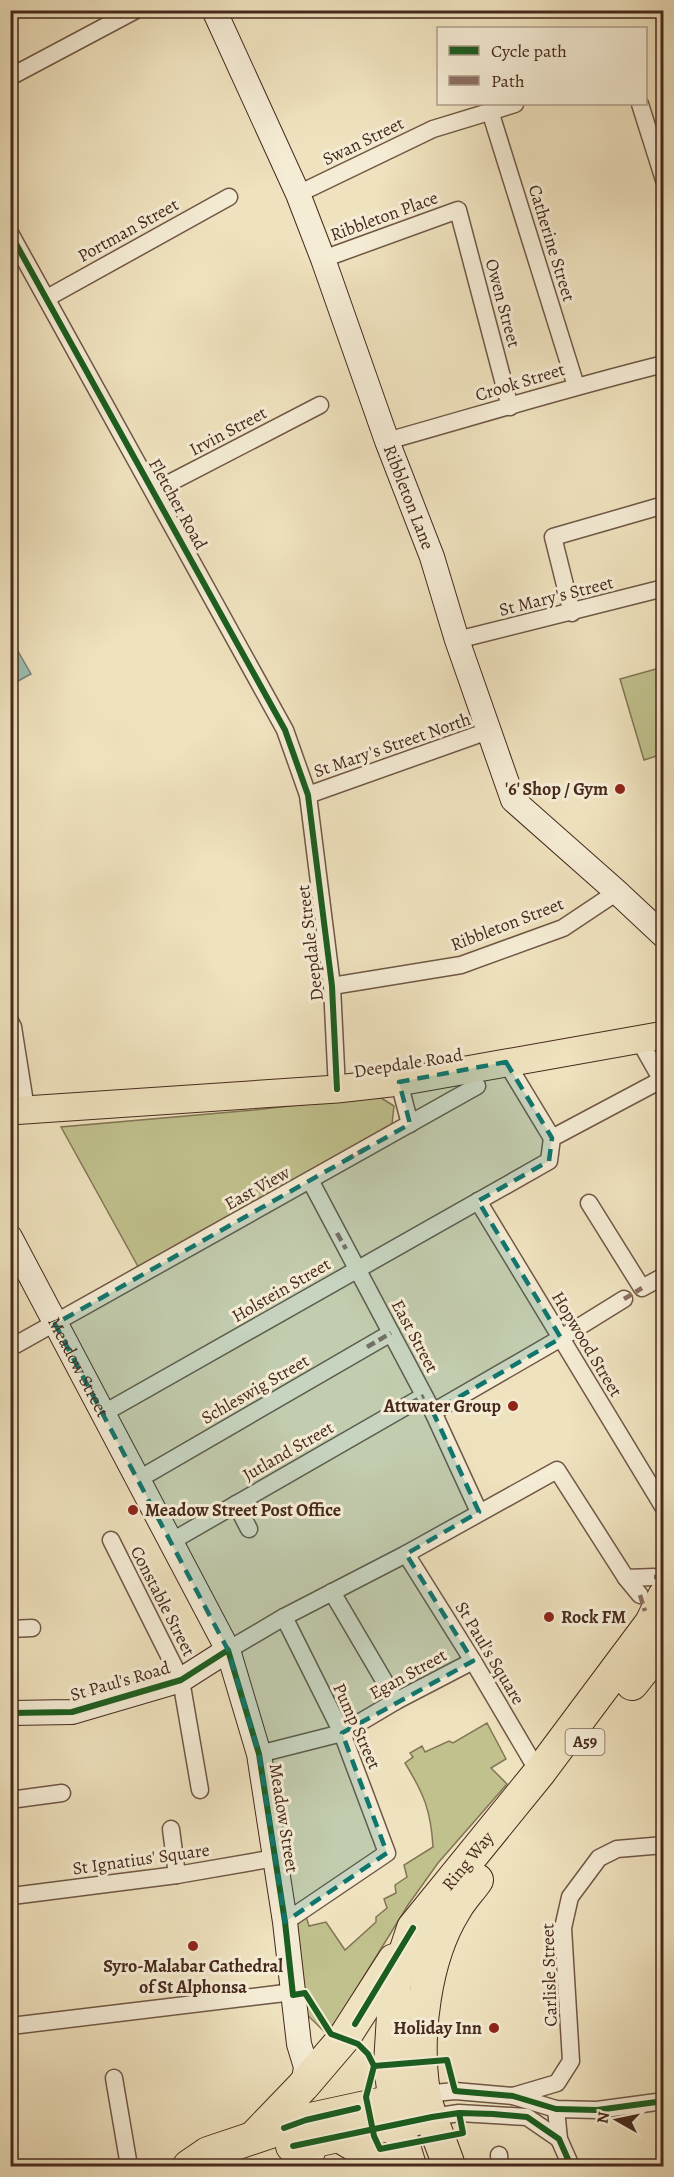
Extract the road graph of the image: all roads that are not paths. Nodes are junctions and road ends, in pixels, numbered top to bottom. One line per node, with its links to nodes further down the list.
1 (136, 10): 3 (street)
2 (214, 10): 8 (street, Ribbleton Lane)
3 (10, 77)
4 (511, 105): 6 (street, Swan Street)
5 (640, 105): 7 (street)
6 (490, 111): 8 (street, Swan Street); 15 (street, Catherine Street)
7 (663, 180)
8 (298, 194): 12 (street, Ribbleton Lane)
9 (229, 197): 13 (street, Portman Street)
10 (458, 210): 12 (street, Ribbleton Place); 17 (street, Owen Street)
11 (10, 233): 13 (street, Fletcher Road)
12 (323, 259): 18 (street, Ribbleton Lane)
13 (47, 298): 19 (street, Fletcher Road)
14 (663, 364): 15 (street, Crook Street)
15 (576, 386): 17 (street, Crook Street)
16 (320, 405): 19 (street, Irvin Street)
17 (510, 407): 18 (street, Crook Street)
18 (387, 441): 23 (street, Ribbleton Lane)
19 (154, 491): 25 (street, Fletcher Road)
20 (663, 505): 22 (street)
21 (663, 588): 22 (street, St Mary's Street)
22 (572, 613): 23 (street, St Mary's Street)
23 (457, 640): 24 (street, Ribbleton Lane)
24 (488, 731): 25 (street, St Mary's Street North); 26 (street, Ribbleton Lane)
25 (308, 795): 28 (street, Deepdale Street)
26 (617, 892): 27 (street, Ribbleton Lane); 28 (street, Ribbleton Street)
27 (663, 936)
28 (332, 986): 35 (street, Deepdale Street)
29 (12, 1024): 36 (street)
30 (651, 1037): 31 (main road, Deepdale Road); 33 (street)
31 (506, 1062): 32 (main road, Deepdale Road); 38 (street)
32 (399, 1082): 35 (main road, Deepdale Road); 37 (street)
33 (662, 1082): 38 (street)
34 (477, 1086): 37 (street, East View)
35 (337, 1089): 36 (main road, Deepdale Road)
36 (18, 1110)
37 (410, 1124): 39 (street, East View)
38 (552, 1138): 40 (street, Holstein Street)
39 (310, 1180): 43 (street, East Street); 46 (street, East View)
40 (478, 1201): 43 (street, Holstein Street); 48 (street, Hopwood Street)
41 (589, 1203): 44 (street)
42 (10, 1238): 46 (street, Meadow Street)
43 (357, 1269): 47 (street, East Street); 52 (street, Holstein Street)
44 (663, 1276)
45 (624, 1299): 48 (street)
46 (55, 1323): 49 (street, East View); 52 (street, Meadow Street)
47 (391, 1333): 50 (street, East Street); 53 (street, Schleswig Street)
48 (561, 1338): 51 (street); 55 (street, Hopwood Street)
49 (10, 1348)
50 (424, 1396): 51 (street, East Street); 54 (street, Jutland Street)
51 (433, 1412): 56 (street, East Street)
52 (104, 1413): 53 (street, Meadow Street)
53 (139, 1479): 59 (street, Meadow Street)
54 (236, 1504): 57 (street); 59 (street, Jutland Street)
55 (663, 1508)
56 (479, 1512): 60 (street, St Paul's Road); 61 (street)
57 (249, 1529)
58 (111, 1540): 69 (street, Constable Street)
59 (172, 1541): 67 (street, Meadow Street)
60 (406, 1554): 62 (street, St Paul's Road); 68 (street, St Paul's Square)
61 (653, 1589): 74 (highway, Ring Way / A59)
62 (332, 1592): 63 (street, St Paul's Road); 70 (street)
63 (284, 1617): 67 (street, St Paul's Road); 72 (street, Pump Street)
64 (32, 1628): 65 (street)
65 (10, 1629)
66 (663, 1644): 93 (highway, Ring Way / A59)
67 (228, 1650): 69 (street, St Paul's Road); 73 (street, Meadow Street)
68 (473, 1660): 70 (street, Egan Street); 74 (street, St Paul's Square)
69 (181, 1680): 71 (street, St Paul's Road); 75 (street, Constable Street)
70 (396, 1701): 72 (street, Egan Street)
71 (10, 1713)
72 (342, 1733): 73 (street, Egan Street); 83 (street, Pump Street)
73 (259, 1754): 80 (street, Meadow Street)
74 (539, 1773): 84 (highway, Ring Way / A59)
75 (200, 1790)
76 (62, 1793): 77 (street)
77 (10, 1800)
78 (171, 1829): 81 (street)
79 (663, 1845): 91 (street, Carlisle Street)
80 (275, 1858): 81 (street, St Ignatius' Square); 83 (street, Meadow Street)
81 (177, 1875): 82 (street, St Ignatius' Square)
82 (12, 1896)
83 (285, 1922): 85 (street, Meadow Street)
84 (412, 1928): 88 (highway); 95 (highway, Ring Way / A59)
85 (293, 1992): 86 (street); 87 (street, Meadow Street)
86 (11, 2026)
87 (299, 2044): 88 (street); 90 (street, Meadow Street)
88 (333, 2052): 90 (highway)
89 (114, 2078): 99 (street)
90 (303, 2086): 96 (highway)
91 (513, 2096): 93 (street); 94 (street)
92 (663, 2101): 94 (street)
93 (428, 2105): 95 (highway); 97 (street); 104 (highway, Ring Way / A59)
94 (556, 2109): 97 (street)
95 (395, 2112): 96 (highway); 98 (highway); 103 (highway, Ring Way / A59)
96 (254, 2137): 100 (highway)
97 (560, 2139): 105 (street)
98 (321, 2147): 101 (highway); 102 (highway)
99 (129, 2166)
100 (189, 2166)
101 (225, 2166)
102 (390, 2166)
103 (410, 2166)
104 (449, 2166)
105 (571, 2166)

